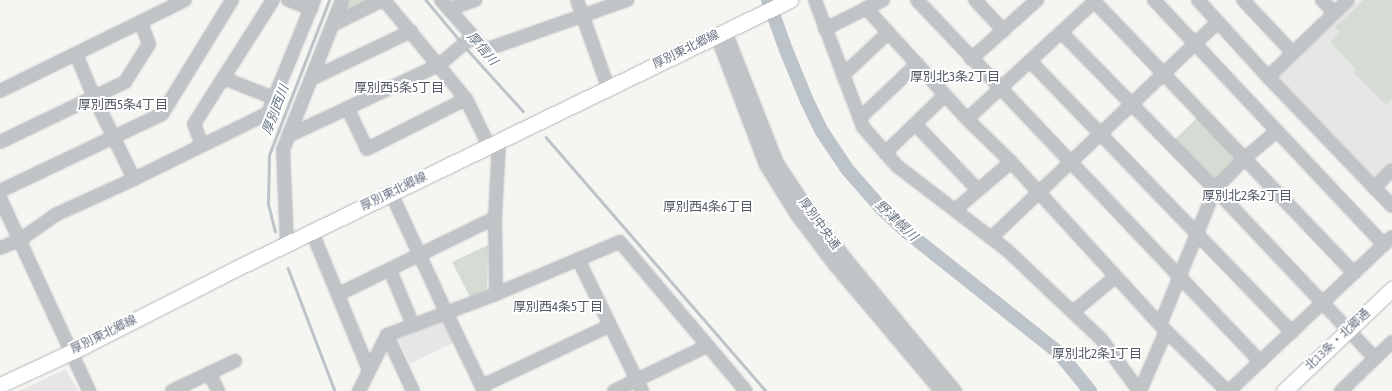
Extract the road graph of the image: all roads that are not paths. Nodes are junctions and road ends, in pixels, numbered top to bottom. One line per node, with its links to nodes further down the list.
1 (185, 0): 28 (street)
2 (232, 0): 64 (street)
3 (273, 0): 47 (street)
4 (288, 0): 22 (street)
5 (342, 0): 29 (street)
6 (384, 0): 29 (street); 31 (street)
7 (475, 0): 23 (street)
8 (577, 0): 26 (street)
9 (628, 0): 26 (street)
10 (790, 0): 32 (main road, 厚別東北郷線)
11 (815, 0): 30 (street)
12 (883, 0): 24 (street)
13 (917, 0): 40 (street)
14 (975, 0): 33 (street)
15 (1154, 0): 37 (street)
16 (1198, 0): 27 (street)
17 (1243, 0): 38 (street)
18 (1322, 0): 25 (street)
19 (1348, 0): 25 (street)
20 (1035, 1): 33 (street)
21 (1094, 1): 34 (street); 44 (street)
22 (313, 4): 54 (street)
23 (445, 5): 36 (street)
24 (866, 8): 30 (street); 35 (street)
25 (1334, 13): 38 (street)
26 (583, 16): 36 (street); 49 (street)
27 (1218, 22): 37 (street); 46 (street)
28 (141, 23): 39 (street); 53 (street)
29 (332, 25): 48 (street)
30 (825, 29): 45 (street)
31 (411, 31): 43 (street); 48 (street)
32 (726, 31): 49 (main road, 厚別東北郷線); 127 (street, 厚別中央通); 128 (street, 厚別中央通)
33 (1004, 31): 40 (street)
34 (1061, 32): 41 (street); 56 (street)
35 (888, 33): 42 (street); 45 (street)
36 (470, 39): 43 (street)
37 (1194, 44): 44 (street); 61 (street)
38 (1293, 53): 46 (street)
39 (76, 54): 51 (street); 53 (street)
40 (971, 59): 50 (street)
41 (1030, 61): 50 (street); 62 (street)
42 (917, 64): 52 (street); 58 (street)
43 (439, 65): 55 (street); 57 (street)
44 (1163, 73): 56 (street); 69 (street)
45 (842, 75): 58 (street)
46 (1268, 77): 74 (street)
47 (223, 78): 54 (street); 67 (street)
48 (311, 79): 63 (street)
49 (608, 87): 66 (main road, 厚別東北郷線)
50 (999, 89): 59 (street); 71 (street)
51 (0, 91)
52 (945, 95): 59 (street); 60 (street)
53 (94, 97): 64 (street); 65 (street)
54 (274, 98): 67 (street)
55 (466, 99): 57 (street); 66 (street)
56 (1131, 104): 62 (street); 75 (street)
57 (348, 109): 63 (street)
58 (860, 118): 68 (street)
59 (967, 119): 70 (street)
60 (915, 124): 68 (street); 76 (street)
61 (1277, 131): 69 (street); 88 (street)
62 (1100, 133): 71 (street); 85 (street)
63 (288, 136): 89 (street)
64 (114, 137): 73 (street); 77 (street)
65 (0, 142)
66 (494, 143): 78 (main road, 厚別東北郷線); 83 (street)
67 (202, 145): 73 (street)
68 (885, 153): 82 (street)
69 (1245, 158): 75 (street); 94 (street)
70 (1011, 162): 76 (street); 79 (street)
71 (1070, 162): 79 (street); 96 (street)
72 (1392, 170): 74 (street)
73 (134, 179): 87 (street)
74 (1374, 188): 81 (street)
75 (1215, 189): 85 (street); 100 (street)
76 (978, 190): 82 (street)
77 (0, 191)
78 (392, 193): 84 (main road, 厚別東北郷線); 91 (street)
79 (1038, 193): 86 (street); 95 (street)
80 (0, 198): 87 (street)
81 (1392, 206)
82 (955, 210): 86 (street)
83 (496, 218): 91 (street); 99 (street)
84 (312, 232): 89 (main road, 厚別東北郷線); 98 (street)
85 (1197, 234): 96 (street); 107 (street)
86 (991, 238): 102 (street)
87 (20, 240): 90 (street); 111 (street)
88 (1388, 241): 94 (street)
89 (287, 244): 111 (main road, 厚別東北郷線)
90 (0, 248)
91 (419, 254): 93 (street); 101 (street)
92 (578, 259): 99 (street); 104 (street); 110 (street)
93 (390, 270): 98 (street); 103 (street)
94 (1354, 273): 100 (street)
95 (1115, 277): 102 (street); 105 (street)
96 (1181, 277): 105 (street); 114 (street)
97 (1392, 289): 106 (main road, 北13条・北郷通)
98 (339, 294): 115 (street)
99 (496, 294): 101 (street)
100 (1322, 303): 106 (street); 107 (street)
101 (446, 312): 103 (street); 119 (street)
102 (1072, 312): 129 (street)
103 (413, 325): 108 (street)
104 (609, 326): 118 (street); 119 (street)
105 (1163, 328): 129 (street); 130 (street)
106 (1348, 331): 112 (street); 131 (main road, 北13条・北郷通)
107 (1292, 332): 114 (street)
108 (387, 335): 115 (street); 124 (street)
109 (1392, 342): 112 (street)
110 (707, 346): 118 (street); 126 (street)
111 (71, 352): 117 (main road, 厚別東北郷線); 120 (street)
112 (1375, 358): 132 (street)
113 (235, 361): 116 (street)
114 (1260, 362): 130 (street)
115 (369, 370): 123 (street)
116 (209, 373): 121 (street); 122 (street)
117 (0, 384)
118 (639, 386): 125 (street)
119 (483, 388)
120 (89, 391)
121 (172, 391)
122 (218, 391)
123 (359, 391)
124 (413, 391)
125 (614, 391)
126 (746, 391)
127 (941, 391)
128 (955, 391)
129 (1140, 391)
130 (1228, 391)
131 (1284, 391)
132 (1342, 391)

